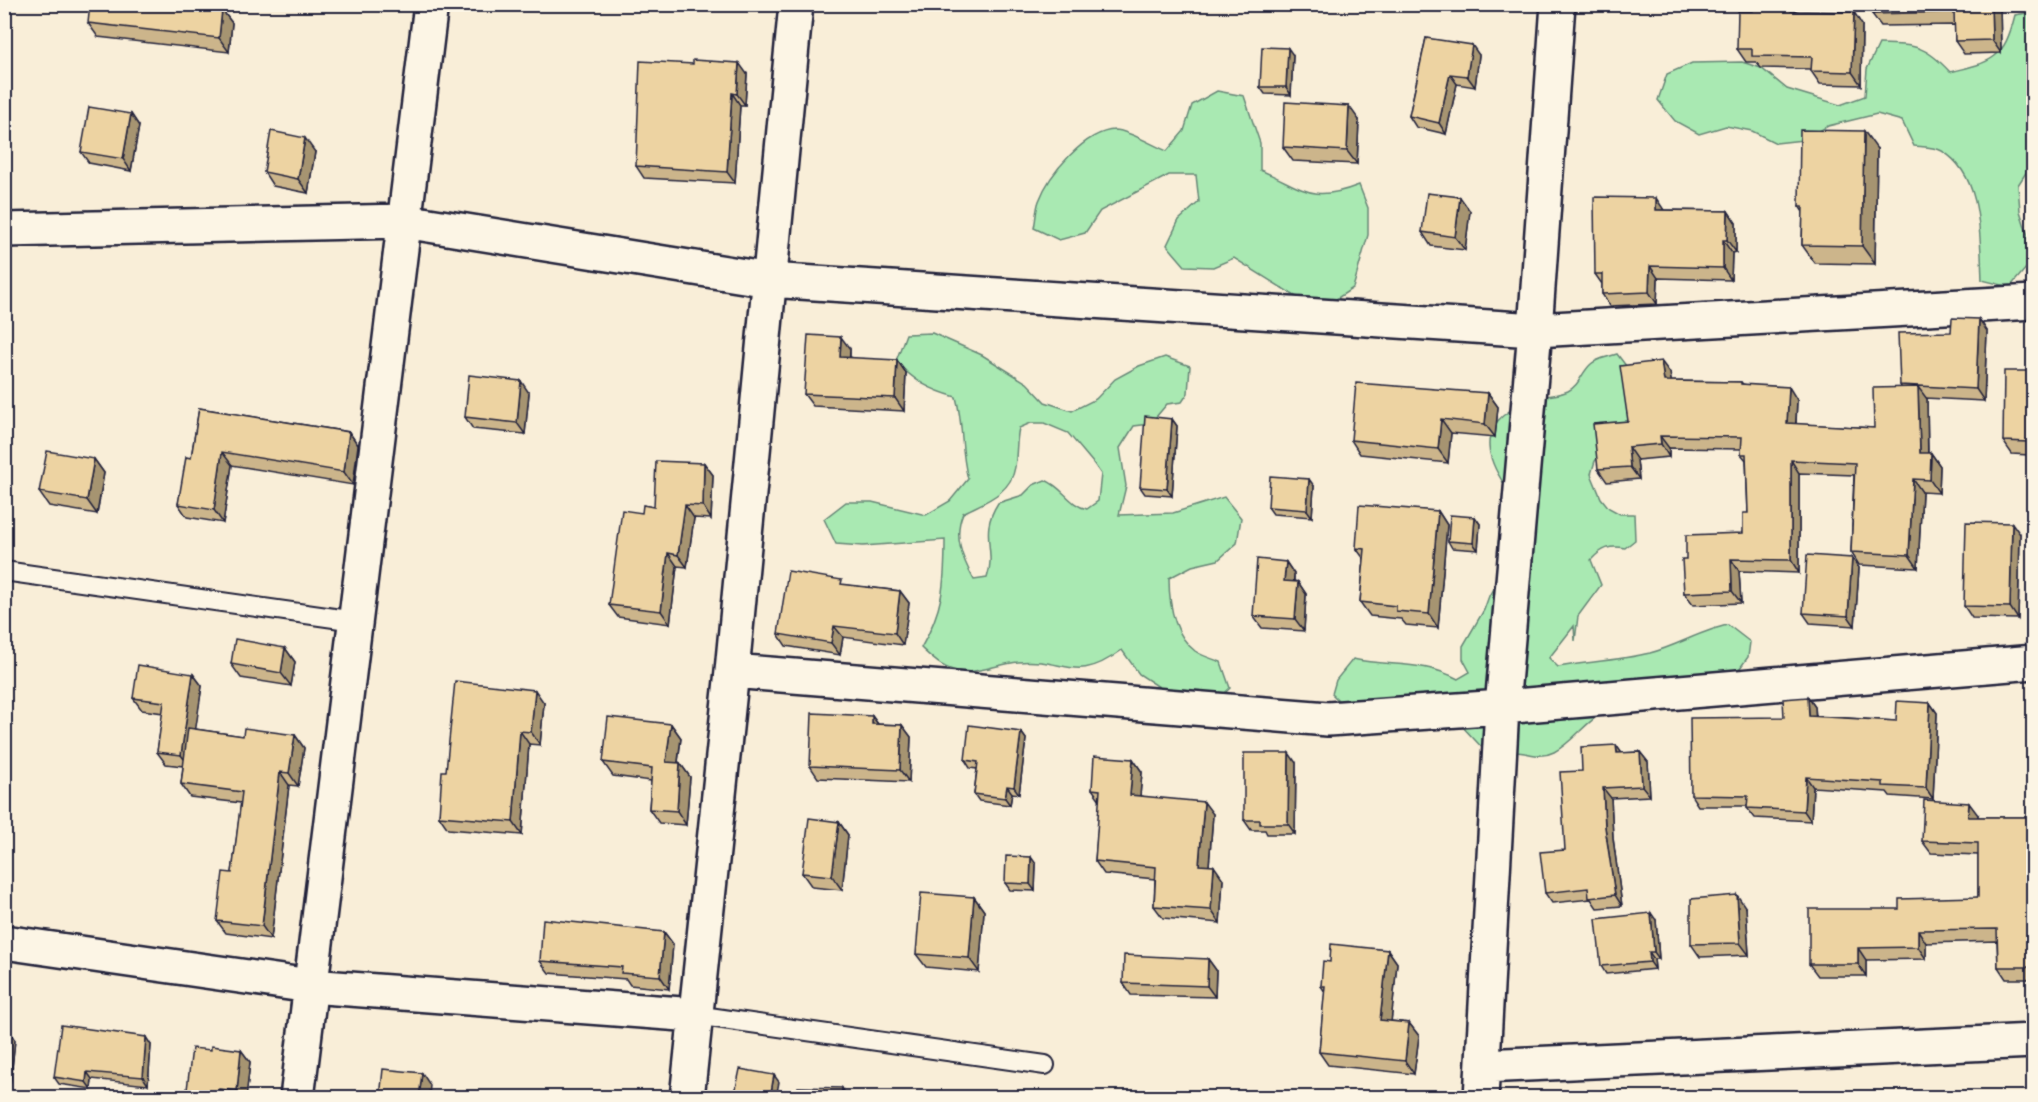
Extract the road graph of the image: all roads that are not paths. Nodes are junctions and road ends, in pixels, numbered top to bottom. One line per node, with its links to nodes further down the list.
1 (431, 4): 4 (street)
2 (796, 4): 6 (street)
3 (1558, 4): 8 (street)
4 (404, 221): 5 (street); 6 (street); 10 (street)
5 (4, 230)
6 (769, 280): 8 (street); 12 (street)
7 (2034, 302): 8 (street)
8 (1535, 330): 13 (street)
9 (4, 571): 10 (lane)
10 (355, 621): 15 (street)
11 (2034, 662): 13 (street)
12 (732, 671): 13 (street); 16 (street)
13 (1502, 707): 19 (street)
14 (4, 942): 15 (street)
15 (310, 986): 16 (street); 20 (street)
16 (695, 1015): 18 (lane); 21 (street)
17 (2034, 1041): 19 (street)
18 (1045, 1065)
19 (1482, 1082)
20 (297, 1098)
21 (687, 1098)

